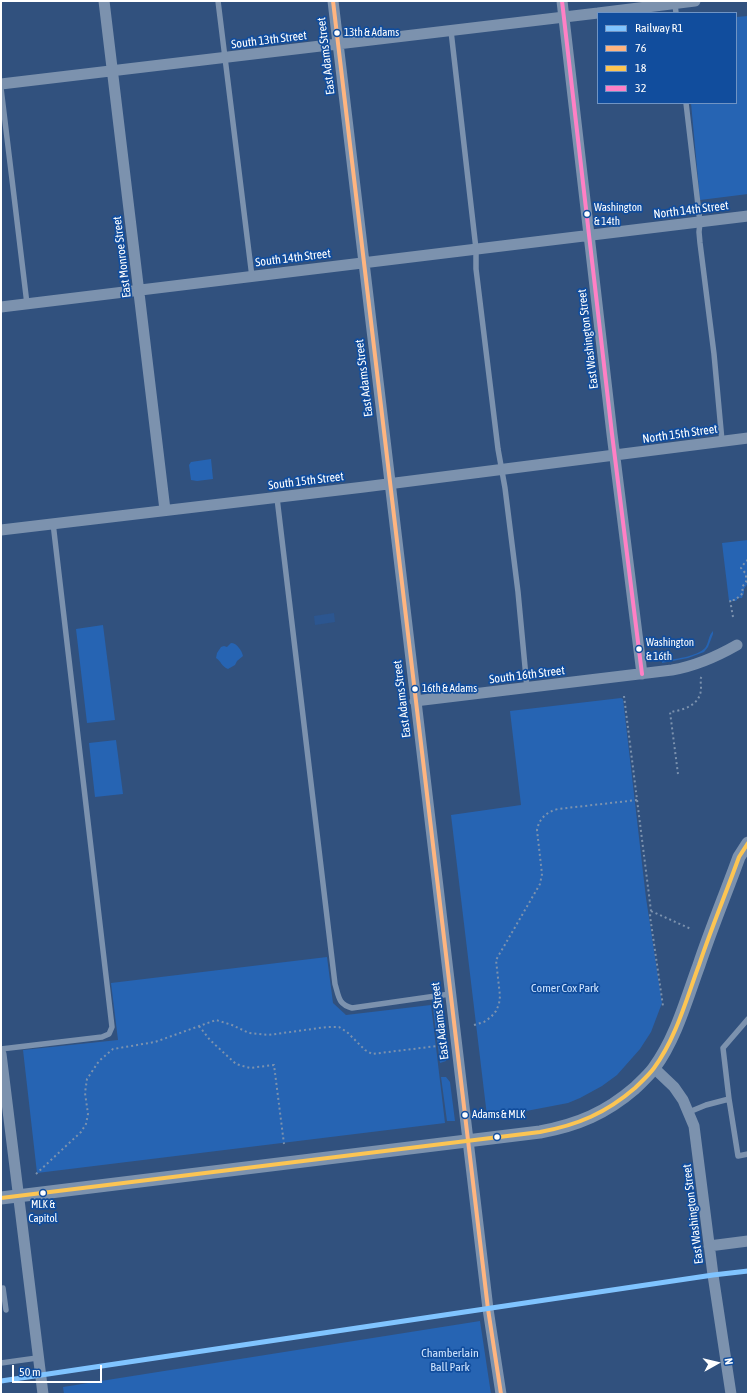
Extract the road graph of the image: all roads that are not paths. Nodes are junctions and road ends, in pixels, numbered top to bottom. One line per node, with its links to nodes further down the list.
1 (104, 1): 13 (street, East Monroe Street)
2 (218, 1): 12 (lane)
3 (333, 1): 11 (street, East Adams Street)
4 (562, 1): 9 (street, East Washington Street)
5 (695, 1): 6 (street, South 13th Street)
6 (675, 8): 7 (street, South 13th Street)
7 (613, 12)
8 (597, 13): 9 (street, South 13th Street)
9 (564, 17): 10 (street, South 13th Street); 19 (street, East Washington Street)
10 (450, 30): 11 (street, South 13th Street); 20 (lane)
11 (338, 44): 12 (street, South 13th Street); 21 (street, East Adams Street)
12 (225, 58): 13 (street, South 13th Street); 22 (lane)
13 (113, 72): 14 (street, South 13th Street); 23 (street, East Monroe Street)
14 (1, 84)
15 (1, 88): 24 (lane)
16 (686, 104): 18 (lane)
17 (748, 216): 18 (street, North 14th Street)
18 (700, 222): 19 (street, North 14th Street); 27 (lane)
19 (589, 235): 20 (street, South 14th Street); 28 (street, East Washington Street)
20 (476, 249): 21 (street, South 14th Street); 29 (lane)
21 (363, 263): 22 (street, South 14th Street); 30 (street, East Adams Street)
22 (252, 277): 23 (street, South 14th Street)
23 (139, 291): 24 (street, South 14th Street); 32 (street, East Monroe Street)
24 (28, 304): 25 (street, South 14th Street)
25 (1, 307)
26 (748, 438): 27 (street, North 15th Street)
27 (722, 441): 28 (street, North 15th Street)
28 (615, 455): 29 (street, South 15th Street); 36 (street, East Washington Street)
29 (502, 468): 30 (street, South 15th Street); 37 (lane)
30 (390, 483): 31 (street, South 15th Street); 38 (street, East Adams Street)
31 (277, 498): 32 (street, South 15th Street); 40 (lane)
32 (165, 510): 33 (street, South 15th Street)
33 (53, 523): 34 (street, South 15th Street); 42 (lane)
34 (1, 530)
35 (738, 645): 36 (street, South 16th Street)
36 (642, 674): 37 (street, South 16th Street)
37 (527, 688): 38 (street, South 16th Street)
38 (415, 701): 40 (street, East Adams Street)
39 (748, 844): 44 (street)
40 (450, 994): 47 (street, East Adams Street)
41 (748, 1019): 45 (lane)
42 (1, 1049)
43 (1, 1054): 49 (street)
44 (654, 1068): 46 (street, East Washington Street); 47 (street)
45 (729, 1099): 46 (lane); 48 (lane)
46 (689, 1112): 52 (street, East Washington Street)
47 (467, 1141): 49 (street); 58 (street, East Adams Street)
48 (748, 1154)
49 (18, 1196): 50 (street); 55 (street)
50 (1, 1198)
51 (748, 1241): 52 (street)
52 (709, 1246): 59 (street, East Washington Street)
53 (3, 1288): 54 (lane)
54 (6, 1310)
55 (37, 1358): 56 (lane); 57 (street)
56 (1, 1363)
57 (43, 1394)
58 (501, 1394)
59 (731, 1394)

